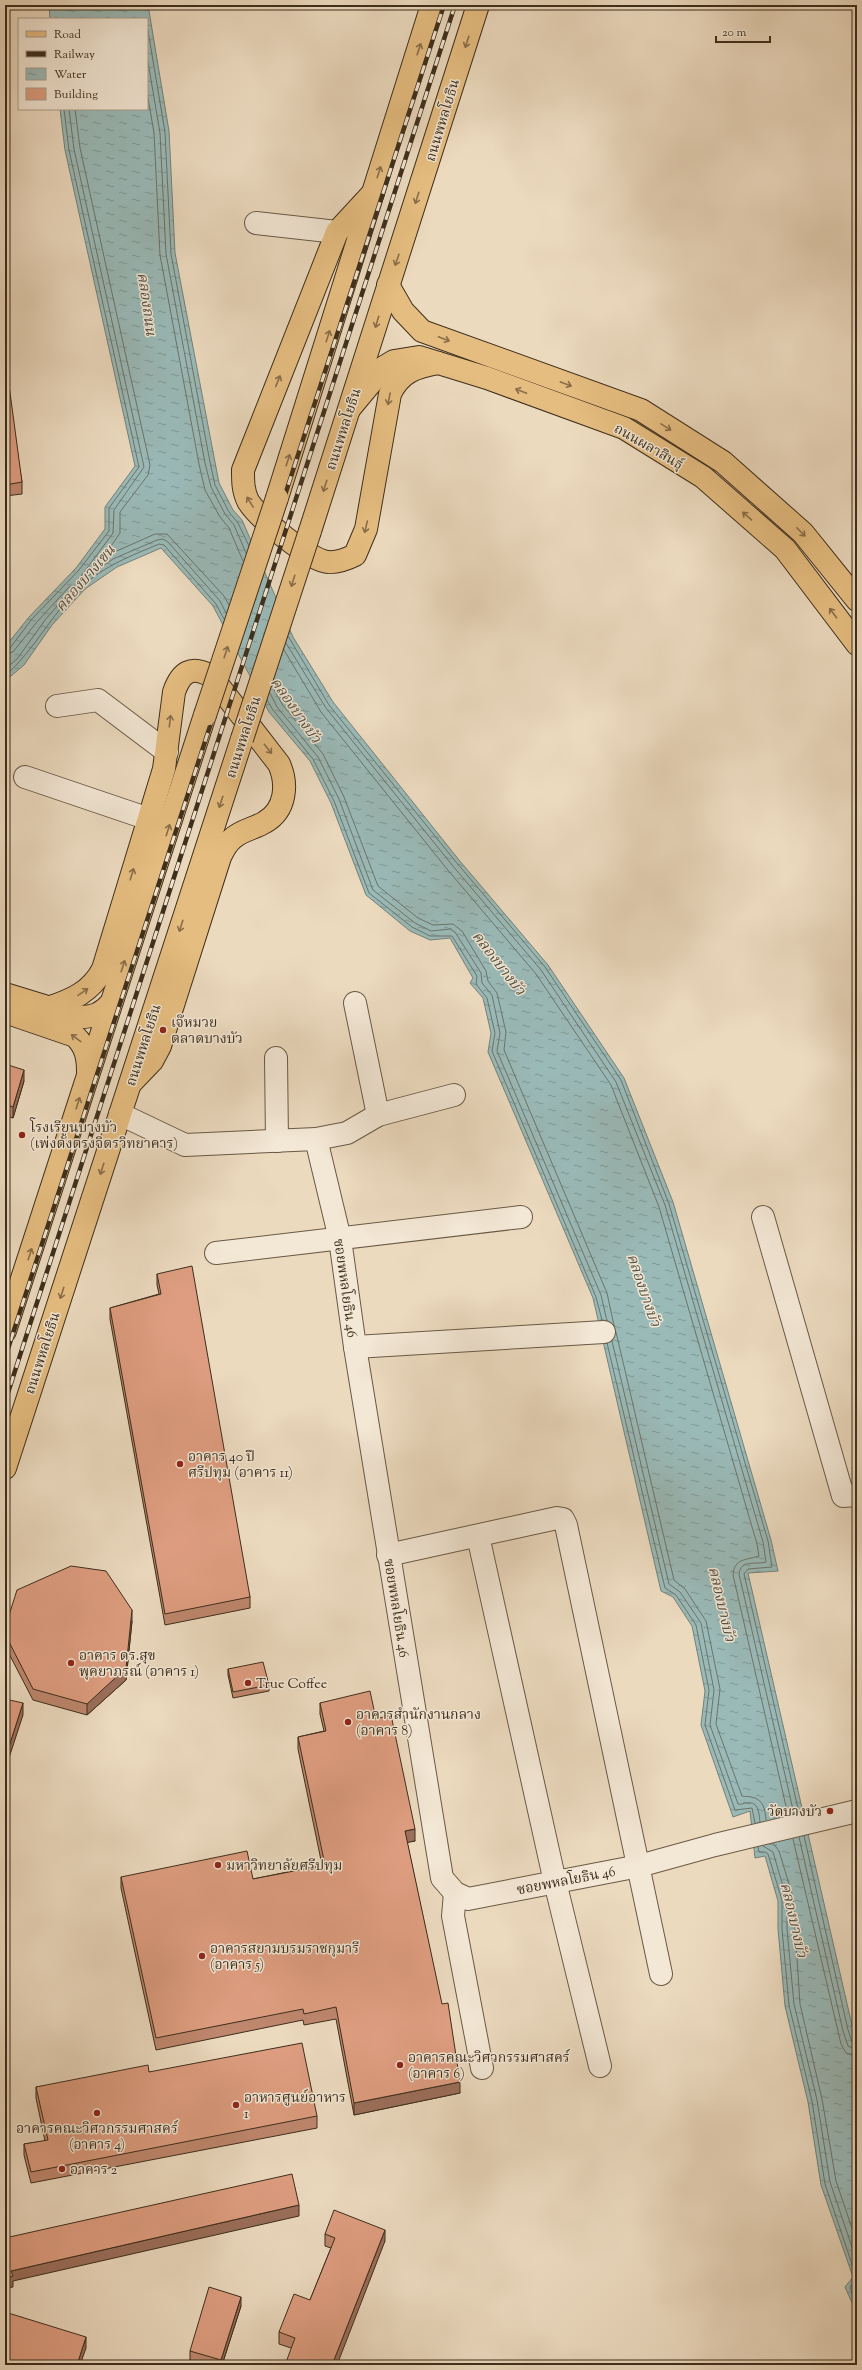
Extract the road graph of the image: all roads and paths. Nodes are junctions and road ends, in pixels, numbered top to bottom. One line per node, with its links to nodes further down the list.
1 (432, 5): 3 (main road, one-way to 1)
2 (478, 5): 6 (main road, ถนนพหลโยธิน, one-way to 6)
3 (373, 193): 5 (main road); 19 (main road, one-way to 3, bridge)
4 (256, 223): 5 (street)
5 (337, 232): 8 (main road, one-way to 5)
6 (388, 285): 7 (main road, ถนนผลาสินธุ์); 10 (main road, ถนนพหลโยธิน, one-way to 10)
7 (422, 331): 8 (main road); 9 (main road, ถนนผลาสินธุ์, one-way to 9)
8 (422, 364): 9 (main road, ถนนผลาสินธุ์); 10 (main road, ถนนผลาสินธุ์)
9 (491, 368): 11 (main road, ถนนผลาสินธุ์, one-way to 11); 12 (main road, ถนนผลาสินธุ์, one-way to 9)
10 (350, 408): 24 (main road, ถนนพหลโยธิน, one-way to 24, bridge)
11 (857, 600)
12 (857, 644)
13 (57, 706): 14 (street)
14 (167, 752): 16 (main road); 24 (main road, one-way to 24)
15 (25, 777): 16 (street)
16 (149, 820): 20 (main road, one-way to 16)
17 (5, 994): 20 (main road)
18 (355, 1003): 27 (street)
19 (110, 1004): 20 (main road); 23 (main road)
20 (48, 1008)
21 (5, 1012): 23 (main road, one-way to 21)
22 (276, 1058): 29 (street)
23 (88, 1073): 34 (main road, one-way to 23)
24 (130, 1084): 26 (main road, ถนนพหลโยธิน)
25 (454, 1095): 27 (street)
26 (120, 1114): 29 (street); 38 (main road, ถนนพหลโยธิน, one-way to 38)
27 (378, 1115): 28 (street)
28 (316, 1139): 29 (street); 32 (street, ซอยพหลโยธิน 46)
29 (277, 1141)
30 (521, 1217): 32 (street)
31 (763, 1217): 39 (street)
32 (340, 1239): 33 (street); 37 (street, ซอยพหลโยธิน 46)
33 (216, 1253)
34 (11, 1291): 35 (main road)
35 (5, 1331)
36 (604, 1332): 37 (street)
37 (355, 1347): 41 (street, ซอยพหลโยธิน 46)
38 (5, 1468)
39 (857, 1496)
40 (478, 1536): 41 (street); 43 (street); 44 (street)
41 (388, 1555): 45 (street, ซอยพหลโยธิน 46)
42 (857, 1812): 43 (street, ซอยพหลโยธิน 46)
43 (640, 1866): 44 (street, ซอยพหลโยธิน 46); 46 (street)
44 (555, 1882): 45 (street, ซอยพหลโยธิน 46); 47 (street)
45 (455, 1893): 48 (street)
46 (661, 1974)
47 (600, 2066)
48 (482, 2068)

